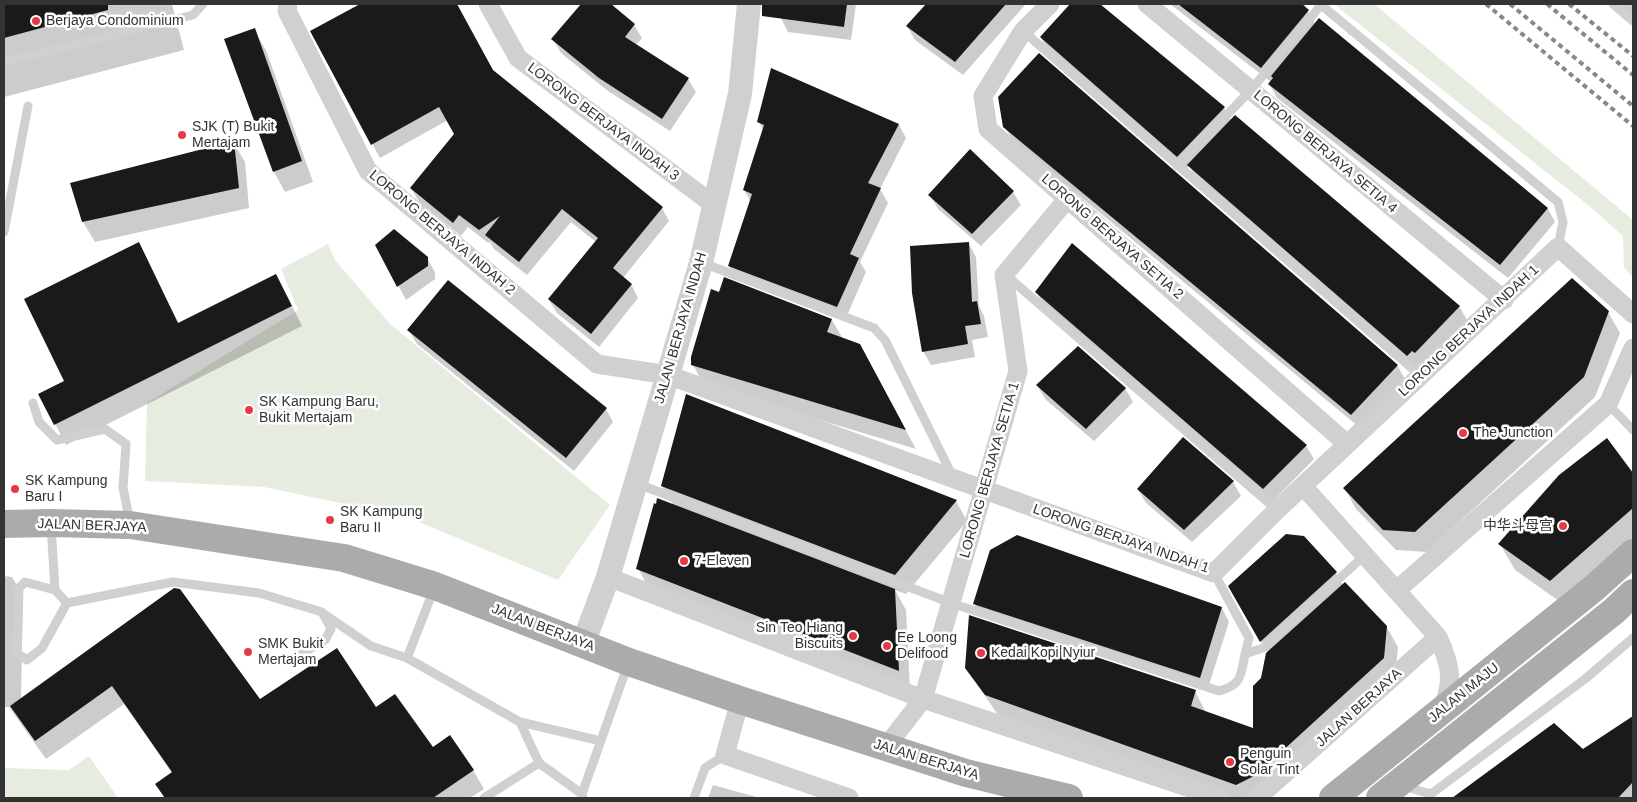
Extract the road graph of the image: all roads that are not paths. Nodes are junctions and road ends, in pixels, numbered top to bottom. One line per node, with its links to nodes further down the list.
1 (203, 4): 11 (lane)
2 (488, 4): 16 (street, LORONG BERJAYA INDAH 3)
3 (749, 4): 16 (street, JALAN BERJAYA INDAH)
4 (1050, 4): 10 (street, LORONG BERJAYA SETIA 2)
5 (1146, 4): 12 (street, LORONG BERJAYA SETIA 4)
6 (1321, 4): 12 (lane); 18 (lane)
7 (1613, 4): 9 (lane)
8 (287, 7): 24 (street, LORONG BERJAYA INDAH 2)
9 (1633, 21)
10 (1023, 31): 14 (lane); 15 (street, LORONG BERJAYA SETIA 2)
11 (4, 62)
12 (1251, 90): 14 (lane); 21 (street, LORONG BERJAYA SETIA 4)
13 (28, 106): 17 (lane)
14 (1177, 166): 25 (lane)
15 (1068, 198): 20 (street); 29 (street, LORONG BERJAYA SETIA 2)
16 (714, 205): 19 (street, JALAN BERJAYA INDAH)
17 (4, 232)
18 (1558, 247): 21 (street, LORONG BERJAYA INDAH 1); 22 (street)
19 (700, 262): 24 (street, JALAN BERJAYA INDAH); 30 (lane)
20 (1004, 274): 33 (street, LORONG BERJAYA SETIA 1); 34 (lane)
21 (1504, 300): 25 (street, LORONG BERJAYA INDAH 1)
22 (1633, 314)
23 (1633, 348): 27 (street)
24 (668, 375): 30 (street, LORONG BERJAYA INDAH 1); 31 (street, JALAN BERJAYA INDAH)
25 (1421, 376): 29 (street, LORONG BERJAYA INDAH 1)
26 (33, 403): 37 (lane)
27 (1608, 404): 28 (lane); 44 (street)
28 (1633, 430)
29 (1347, 444): 32 (street, LORONG BERJAYA INDAH 1)
30 (954, 480): 33 (street, LORONG BERJAYA INDAH 1)
31 (637, 483): 41 (street, JALAN BERJAYA INDAH); 47 (lane)
32 (1303, 486): 34 (street, LORONG BERJAYA INDAH 1); 39 (street)
33 (984, 491): 40 (street, LORONG BERJAYA INDAH 1); 47 (street, LORONG BERJAYA SETIA 1)
34 (1277, 510): 40 (street, LORONG BERJAYA INDAH 1)
35 (51, 523): 36 (main road, JALAN BERJAYA); 37 (main road, JALAN BERJAYA); 43 (lane)
36 (4, 524)
37 (130, 525): 42 (main road, JALAN BERJAYA)
38 (1633, 552): 58 (main road, JALAN MAJU)
39 (1365, 555): 44 (street); 52 (lane)
40 (1214, 573): 52 (lane)
41 (608, 576): 51 (street, JALAN BERJAYA INDAH); 56 (street)
42 (435, 586): 51 (main road, JALAN BERJAYA); 53 (lane)
43 (55, 590): 46 (lane); 46 (lane)
44 (1397, 590): 49 (street)
45 (1633, 593): 65 (main road)
46 (67, 603): 48 (lane)
47 (951, 603): 52 (lane); 56 (street, LORONG BERJAYA SETIA 1)
48 (322, 612): 53 (lane); 54 (lane)
49 (1438, 637): 58 (street); 73 (street, JALAN BERJAYA)
50 (1633, 638): 65 (lane)
51 (583, 644): 55 (main road, JALAN BERJAYA)
52 (1245, 654)
53 (407, 658): 59 (lane)
54 (288, 662)
55 (629, 662): 57 (main road, JALAN BERJAYA); 60 (lane)
56 (923, 699): 61 (street, LORONG BERJAYA SETIA 1); 72 (street)
57 (740, 700): 61 (main road, JALAN BERJAYA); 62 (street)
58 (1441, 711): 74 (main road, JALAN MAJU)
59 (520, 722): 60 (lane); 63 (lane)
60 (601, 741): 66 (lane)
61 (885, 748): 64 (main road, JALAN BERJAYA)
62 (725, 755): 68 (lane); 69 (street)
63 (539, 763): 66 (lane); 67 (lane)
64 (966, 772): 70 (main road); 71 (main road, JALAN BERJAYA)
65 (1389, 792)
66 (583, 796)
67 (484, 798)
68 (694, 798)
69 (849, 798)
70 (1023, 798)
71 (1069, 798)
72 (1220, 798)
73 (1257, 798)
74 (1333, 798)

